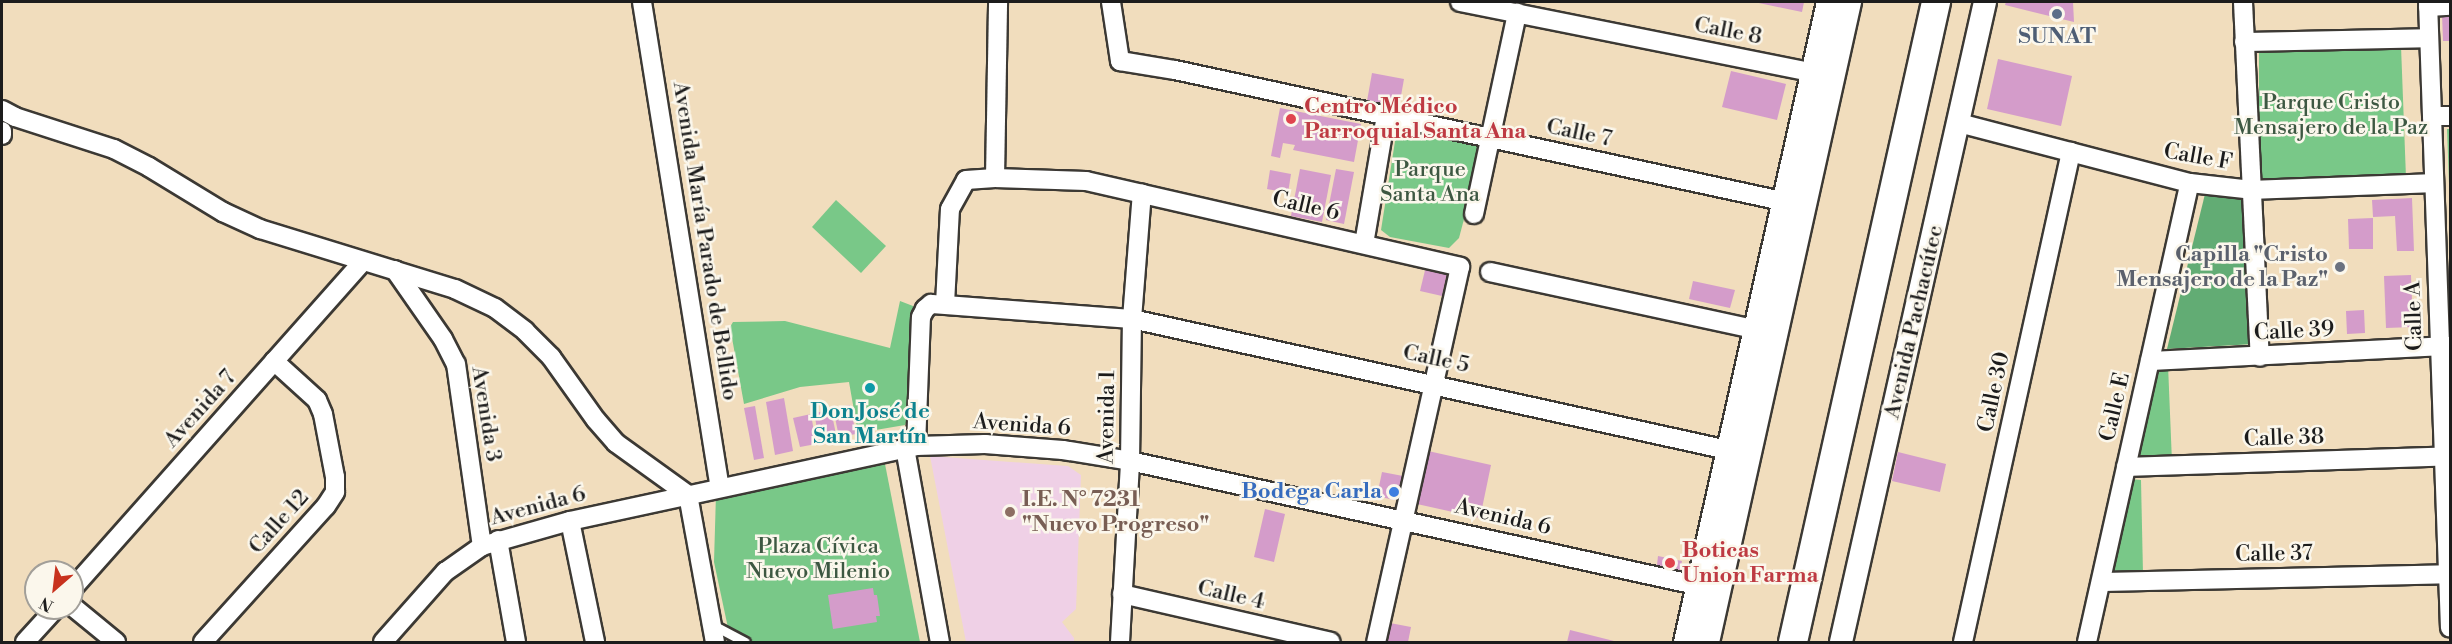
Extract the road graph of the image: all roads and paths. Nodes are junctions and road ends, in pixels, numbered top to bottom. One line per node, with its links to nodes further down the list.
1 (642, 2): 48 (street, Avenida María Parado de Bellido)
2 (998, 2): 23 (street)
3 (1112, 2): 17 (street, Calle 7)
4 (1460, 2): 12 (street, Calle 8)
5 (1826, 2): 15 (street)
6 (1847, 2): 75 (main road)
7 (1936, 2): 76 (main road)
8 (1985, 2): 20 (street, Avenida Pachacútec)
9 (2242, 2): 14 (street)
10 (2428, 4): 11 (street); 13 (street, Calle A)
11 (2451, 6)
12 (1517, 13): 15 (street, Calle 8); 21 (street)
13 (2429, 38): 14 (street); 18 (street, Calle A)
14 (2244, 42): 26 (street)
15 (1810, 72): 28 (street)
16 (2, 110): 32 (street)
17 (1386, 116): 21 (street, Calle 7); 31 (street)
18 (2432, 116): 19 (street); 25 (street, Calle A)
19 (2451, 116)
20 (1959, 123): 22 (street, Calle F); 77 (street, Avenida Pachacútec)
21 (1490, 138): 28 (street, Calle 7); 29 (street)
22 (2071, 152): 24 (street, Calle F); 78 (street, Calle 30)
23 (995, 178): 27 (street, Calle 6); 35 (street, Calle 6)
24 (2190, 183): 26 (street, Calle F); 41 (street, Calle E)
25 (2434, 183): 26 (street, Calle F); 30 (street, Calle A)
26 (2252, 190): 39 (street)
27 (1142, 193): 31 (street, Calle 6); 36 (street, Avenida 1)
28 (1782, 201): 37 (street)
29 (1474, 214)
30 (2443, 236): 38 (street, Calle A)
31 (1364, 244): 42 (street, Calle 6)
32 (363, 261): 33 (street); 40 (street, Avenida 7)
33 (395, 270): 49 (street); 52 (street, Avenida 3)
34 (1490, 272): 37 (street)
35 (945, 304): 36 (street, Calle 5); 43 (street)
36 (1132, 319): 42 (street, Calle 5); 46 (street, Avenida 1)
37 (1754, 329): 44 (street)
38 (2445, 347): 39 (street, Calle 39); 45 (street, Calle A)
39 (2260, 357): 41 (street, Calle 39)
40 (274, 361): 54 (street, Avenida 7); 64 (street, Calle 12)
41 (2150, 361): 47 (street, Calle E)
42 (1435, 384): 44 (street, Calle 5); 50 (street)
43 (911, 447): 46 (street, Avenida 6); 48 (street, Avenida 6); 70 (street)
44 (1728, 450): 56 (street)
45 (2447, 456): 47 (street, Calle 38); 53 (street, Calle A)
46 (1131, 460): 50 (street, Avenida 6); 57 (street, Avenida 1)
47 (2126, 467): 55 (street, Calle E)
48 (720, 487): 49 (street, Avenida 6)
49 (688, 495): 51 (street, Avenida 6); 60 (street)
50 (1406, 519): 56 (street, Avenida 6); 73 (street)
51 (570, 521): 52 (street, Avenida 6); 67 (street)
52 (490, 543): 65 (street, Avenida 6); 66 (street, Avenida 3)
53 (2449, 574): 55 (street, Calle 37); 61 (street, Calle A)
54 (84, 576)
55 (2100, 582): 79 (street, Calle E)
56 (1696, 585): 74 (street)
57 (1122, 594): 71 (street, Avenida 1); 72 (street, Calle 4)
58 (84, 616): 63 (street)
59 (45, 620): 62 (street)
60 (711, 624): 68 (street); 69 (lane)
61 (2451, 628)
62 (25, 642)
63 (116, 642)
64 (203, 642)
65 (383, 642)
66 (516, 642)
67 (595, 642)
68 (715, 642)
69 (745, 642)
70 (940, 642)
71 (1120, 642)
72 (1330, 642)
73 (1376, 642)
74 (1683, 642)
75 (1705, 642)
76 (1793, 642)
77 (1840, 642)
78 (1963, 642)
79 (2087, 642)

